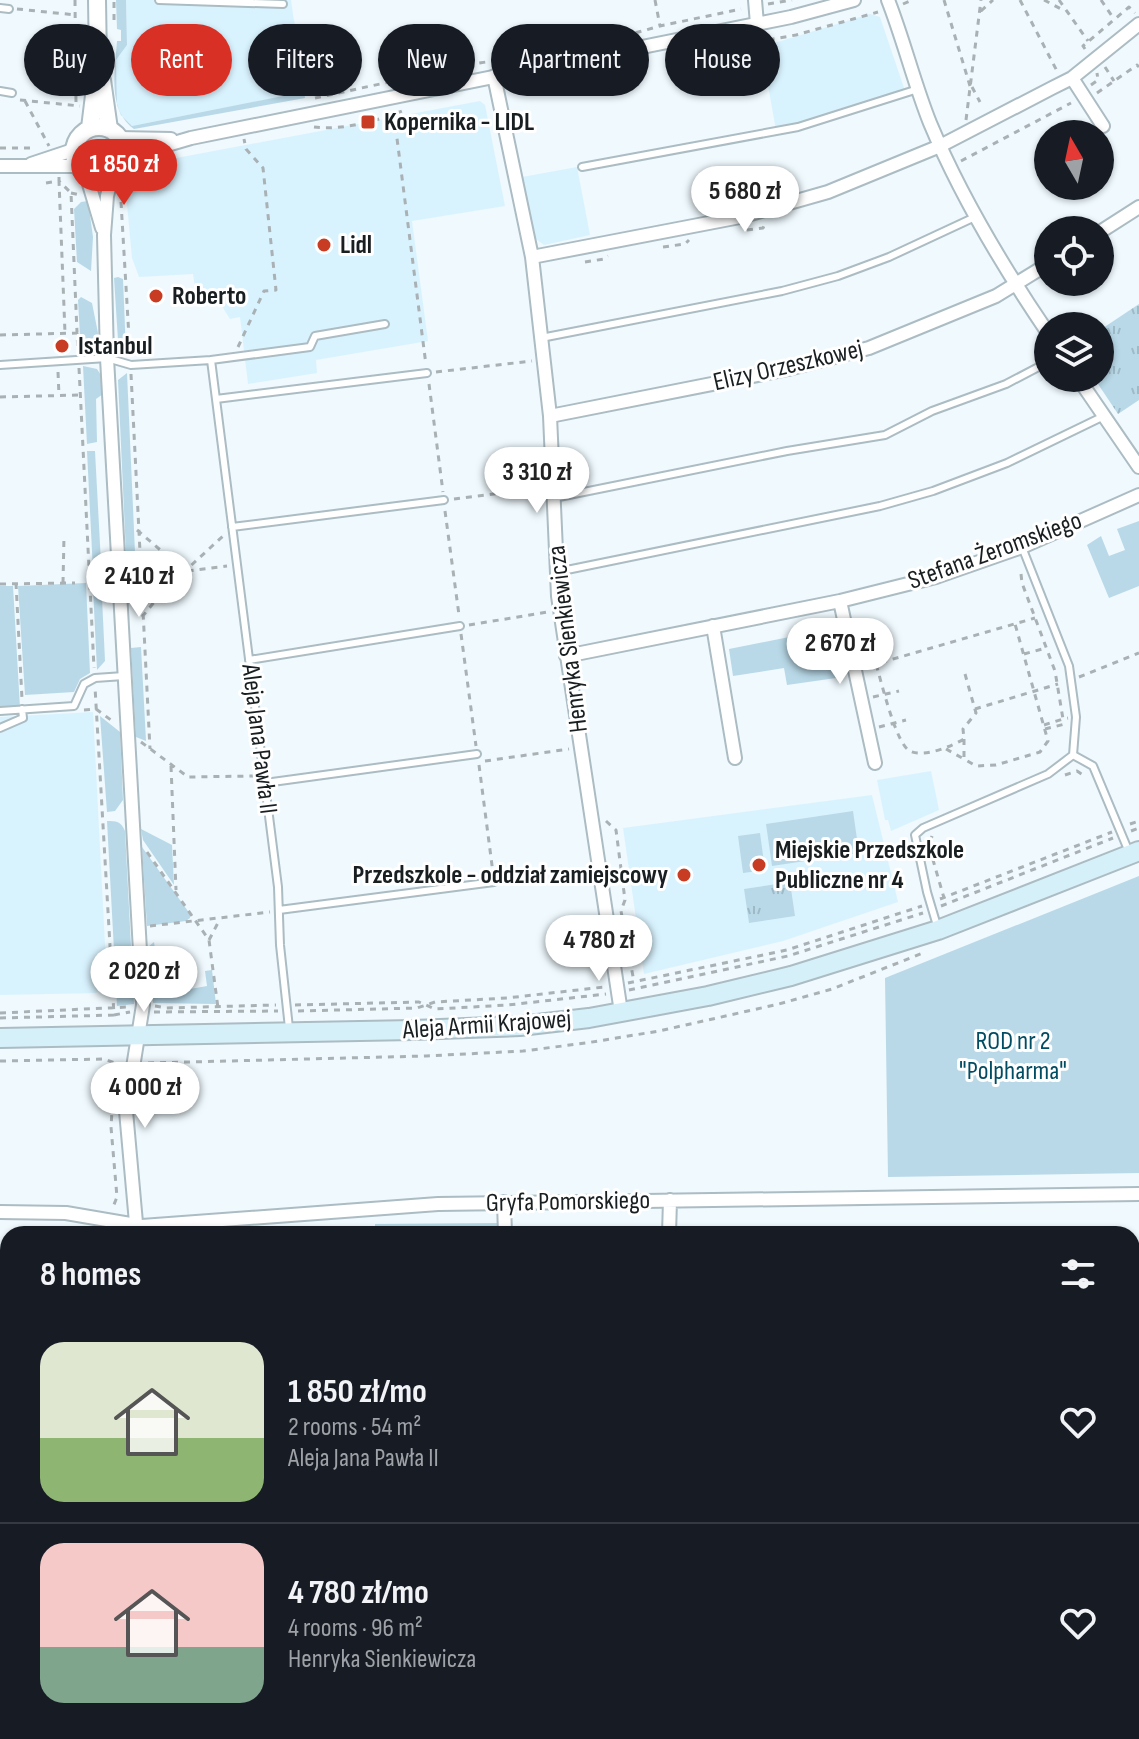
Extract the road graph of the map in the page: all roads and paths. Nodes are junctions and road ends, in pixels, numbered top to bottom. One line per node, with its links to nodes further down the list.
1 (75, 0): 21 (path)
2 (97, 0): 23 (street)
3 (159, 0): 15 (lane)
4 (655, 0): 26 (path)
5 (792, 0): 16 (path)
6 (854, 0): 24 (street)
7 (888, 0): 37 (street)
8 (944, 0): 36 (path)
9 (981, 0): 19 (path)
10 (993, 0): 19 (path)
11 (1020, 0): 32 (path)
12 (1044, 0): 20 (path)
13 (1059, 0): 20 (path)
14 (1101, 0): 22 (path)
15 (283, 4)
16 (755, 4): 24 (street); 26 (path)
17 (0, 8): 18 (lane)
18 (9, 9): 21 (path)
19 (979, 13): 36 (path)
20 (1068, 13): 28 (path)
21 (76, 15): 45 (path)
22 (1114, 19)
23 (97, 24)
24 (757, 24)
25 (1139, 24): 34 (street)
26 (660, 26): 27 (path)
27 (649, 29)
28 (1088, 41)
29 (491, 61): 43 (path)
30 (1102, 62): 35 (path)
31 (1139, 67): 35 (path)
32 (1057, 70)
33 (491, 77): 52 (street)
34 (1072, 78): 44 (street); 51 (street)
35 (1114, 81): 44 (path)
36 (971, 88): 46 (path); 51 (path)
37 (918, 89): 54 (street); 60 (lane)
38 (0, 91): 39 (lane)
39 (12, 96): 45 (path)
40 (94, 96): 49 (street)
41 (105, 96): 50 (street)
42 (498, 96): 68 (street, Henryka Sienkiewicza)
43 (314, 98)
44 (1085, 98): 48 (street); 57 (path)
45 (25, 101): 55 (path)
46 (980, 102)
47 (394, 115): 86 (path)
48 (1099, 120)
49 (90, 128): 50 (street); 56 (street)
50 (114, 134): 52 (street); 58 (street)
51 (963, 135): 54 (street)
52 (191, 138): 58 (street)
53 (245, 142): 79 (path)
54 (940, 146): 65 (street); 68 (street)
55 (0, 148)
56 (79, 163): 58 (street); 59 (street); 67 (street)
57 (958, 163)
58 (118, 165): 67 (street)
59 (0, 166)
60 (582, 167)
61 (59, 181): 62 (path); 70 (path); 71 (path)
62 (46, 183)
63 (121, 194): 84 (path)
64 (1139, 207): 66 (street)
65 (976, 217): 72 (street); 77 (lane)
66 (1114, 223)
67 (104, 235): 78 (street)
68 (532, 257): 77 (street, Henryka Sienkiewicza)
69 (1034, 273): 72 (street, Elizy Orzeszkowej)
70 (74, 280): 71 (path); 76 (path)
71 (63, 281): 75 (path)
72 (1016, 284): 73 (street); 92 (street, Elizy Orzeszkowej)
73 (1034, 312)
74 (385, 324): 79 (lane)
75 (65, 333)
76 (77, 333)
77 (541, 338): 81 (street, Henryka Sienkiewicza)
78 (107, 358): 82 (lane); 84 (lane); 127 (street)
79 (232, 359): 80 (lane)
80 (211, 360): 84 (lane); 91 (lane, Aleja Jana Pawła II)
81 (543, 360): 86 (path); 92 (street, Henryka Sienkiewicza)
82 (58, 361): 83 (lane); 89 (path)
83 (0, 365)
84 (131, 365): 99 (path)
85 (1034, 369): 95 (lane)
86 (427, 373): 91 (lane); 97 (path)
87 (1088, 392): 93 (street)
88 (80, 395): 89 (path)
89 (59, 396): 90 (path)
90 (0, 397)
91 (216, 399): 98 (lane, Aleja Jana Pawła II)
92 (550, 416): 95 (street, Henryka Sienkiewicza)
93 (1104, 416): 94 (street); 105 (lane)
94 (1139, 467)
95 (554, 492): 97 (path); 105 (street, Henryka Sienkiewicza)
96 (1139, 495): 101 (street, Stefana Żeromskiego)
97 (444, 500): 98 (lane); 118 (path)
98 (232, 528): 102 (lane, Aleja Jana Pawła II); 103 (path)
99 (137, 530): 103 (path); 107 (path)
100 (64, 536): 109 (path)
101 (1022, 547): 112 (street, Stefana Żeromskiego); 128 (lane)
102 (237, 565): 103 (path); 124 (lane, Aleja Jana Pawła II)
103 (185, 571): 104 (path)
104 (179, 572): 107 (path); 114 (path)
105 (557, 572): 113 (street, Henryka Sienkiewicza)
106 (1020, 572): 115 (path)
107 (140, 577): 114 (path)
108 (16, 583): 109 (path); 111 (path); 134 (path)
109 (63, 583): 110 (path)
110 (75, 583)
111 (0, 584)
112 (840, 601): 119 (street, Stefana Żeromskiego); 133 (street)
113 (560, 610): 118 (path); 123 (street, Henryka Sienkiewicza)
114 (142, 617): 146 (path)
115 (1035, 618): 116 (path); 120 (path)
116 (1015, 624): 122 (path); 125 (path)
117 (875, 625): 125 (path)
118 (460, 626): 124 (lane); 148 (path)
119 (713, 626): 123 (street, Stefana Żeromskiego); 150 (street)
120 (1046, 648): 122 (path); 129 (path)
121 (1139, 653): 128 (path)
122 (1024, 654): 131 (path)
123 (566, 656): 145 (street, Henryka Sienkiewicza)
124 (249, 660): 156 (lane, Aleja Jana Pawła II)
125 (885, 661): 132 (path)
126 (965, 674): 135 (path)
127 (124, 676): 134 (lane); 162 (street)
128 (1071, 680): 137 (lane)
129 (1058, 684): 131 (path); 138 (path)
130 (899, 691): 132 (path)
131 (1034, 691): 135 (path); 141 (path)
132 (885, 694): 133 (path); 140 (path)
133 (862, 700): 143 (street)
134 (23, 709): 136 (lane); 142 (lane)
135 (975, 709): 144 (path)
136 (0, 711)
137 (1076, 717): 138 (path); 149 (lane)
138 (1065, 718): 141 (path)
139 (906, 720): 140 (path)
140 (893, 723): 143 (path); 147 (path)
141 (1044, 727): 151 (path)
142 (0, 728)
143 (868, 730): 152 (street)
144 (964, 739): 147 (path); 151 (path)
145 (581, 747): 164 (street, Henryka Sienkiewicza); 165 (path)
146 (150, 749)
147 (946, 749): 151 (path)
148 (477, 754): 156 (lane)
149 (1073, 755): 161 (lane); 168 (lane)
150 (735, 758)
151 (964, 759)
152 (875, 763)
153 (170, 765): 166 (path)
154 (1063, 776): 155 (path)
155 (1086, 777)
156 (265, 783): 169 (lane, Aleja Jana Pawła II)
157 (602, 814): 175 (path)
158 (1139, 821): 161 (path)
159 (1139, 828): 161 (path)
160 (934, 831): 167 (path)
161 (1121, 831): 163 (lane); 167 (path); 168 (path)
162 (133, 833): 166 (path); 172 (street)
163 (1134, 853): 173 (main road, Aleja Armii Krajowej)
164 (600, 869): 165 (path); 176 (street, Henryka Sienkiewicza)
165 (494, 882): 169 (lane)
166 (176, 890): 171 (path)
167 (944, 898): 168 (path)
168 (931, 906): 173 (lane); 175 (path); 176 (path)
169 (279, 910): 170 (path); 179 (lane, Aleja Jana Pawła II)
170 (220, 919): 171 (path); 174 (path)
171 (196, 922): 172 (path); 174 (path)
172 (139, 927): 187 (street)
173 (938, 930): 183 (main road, Aleja Armii Krajowej)
174 (209, 940): 180 (path)
175 (634, 982): 176 (path)
176 (618, 989): 179 (path); 183 (street, Henryka Sienkiewicza)
177 (152, 1005): 180 (path)
178 (134, 1006): 184 (path)
179 (286, 1008): 180 (path); 186 (lane, Aleja Jana Pawła II)
180 (218, 1009): 182 (path)
181 (134, 1012): 185 (path)
182 (154, 1012)
183 (621, 1012): 186 (main road, Aleja Armii Krajowej)
184 (0, 1013)
185 (114, 1015)
186 (289, 1032): 187 (main road, Aleja Armii Krajowej)
187 (140, 1035): 188 (main road, Aleja Armii Krajowej); 198 (street)
188 (0, 1038)
189 (0, 1061): 195 (path)
190 (148, 1063): 191 (path)
191 (146, 1076)
192 (1139, 1194): 193 (street, Gryfa Pomorskiego)
193 (670, 1200): 194 (street, Gryfa Pomorskiego); 201 (street)
194 (504, 1202): 199 (street, Gryfa Pomorskiego); 200 (street)
195 (112, 1209)
196 (0, 1212): 197 (street, Gryfa Pomorskiego)
197 (123, 1226)
198 (136, 1226)
199 (142, 1226)
200 (505, 1226)
201 (669, 1226)

